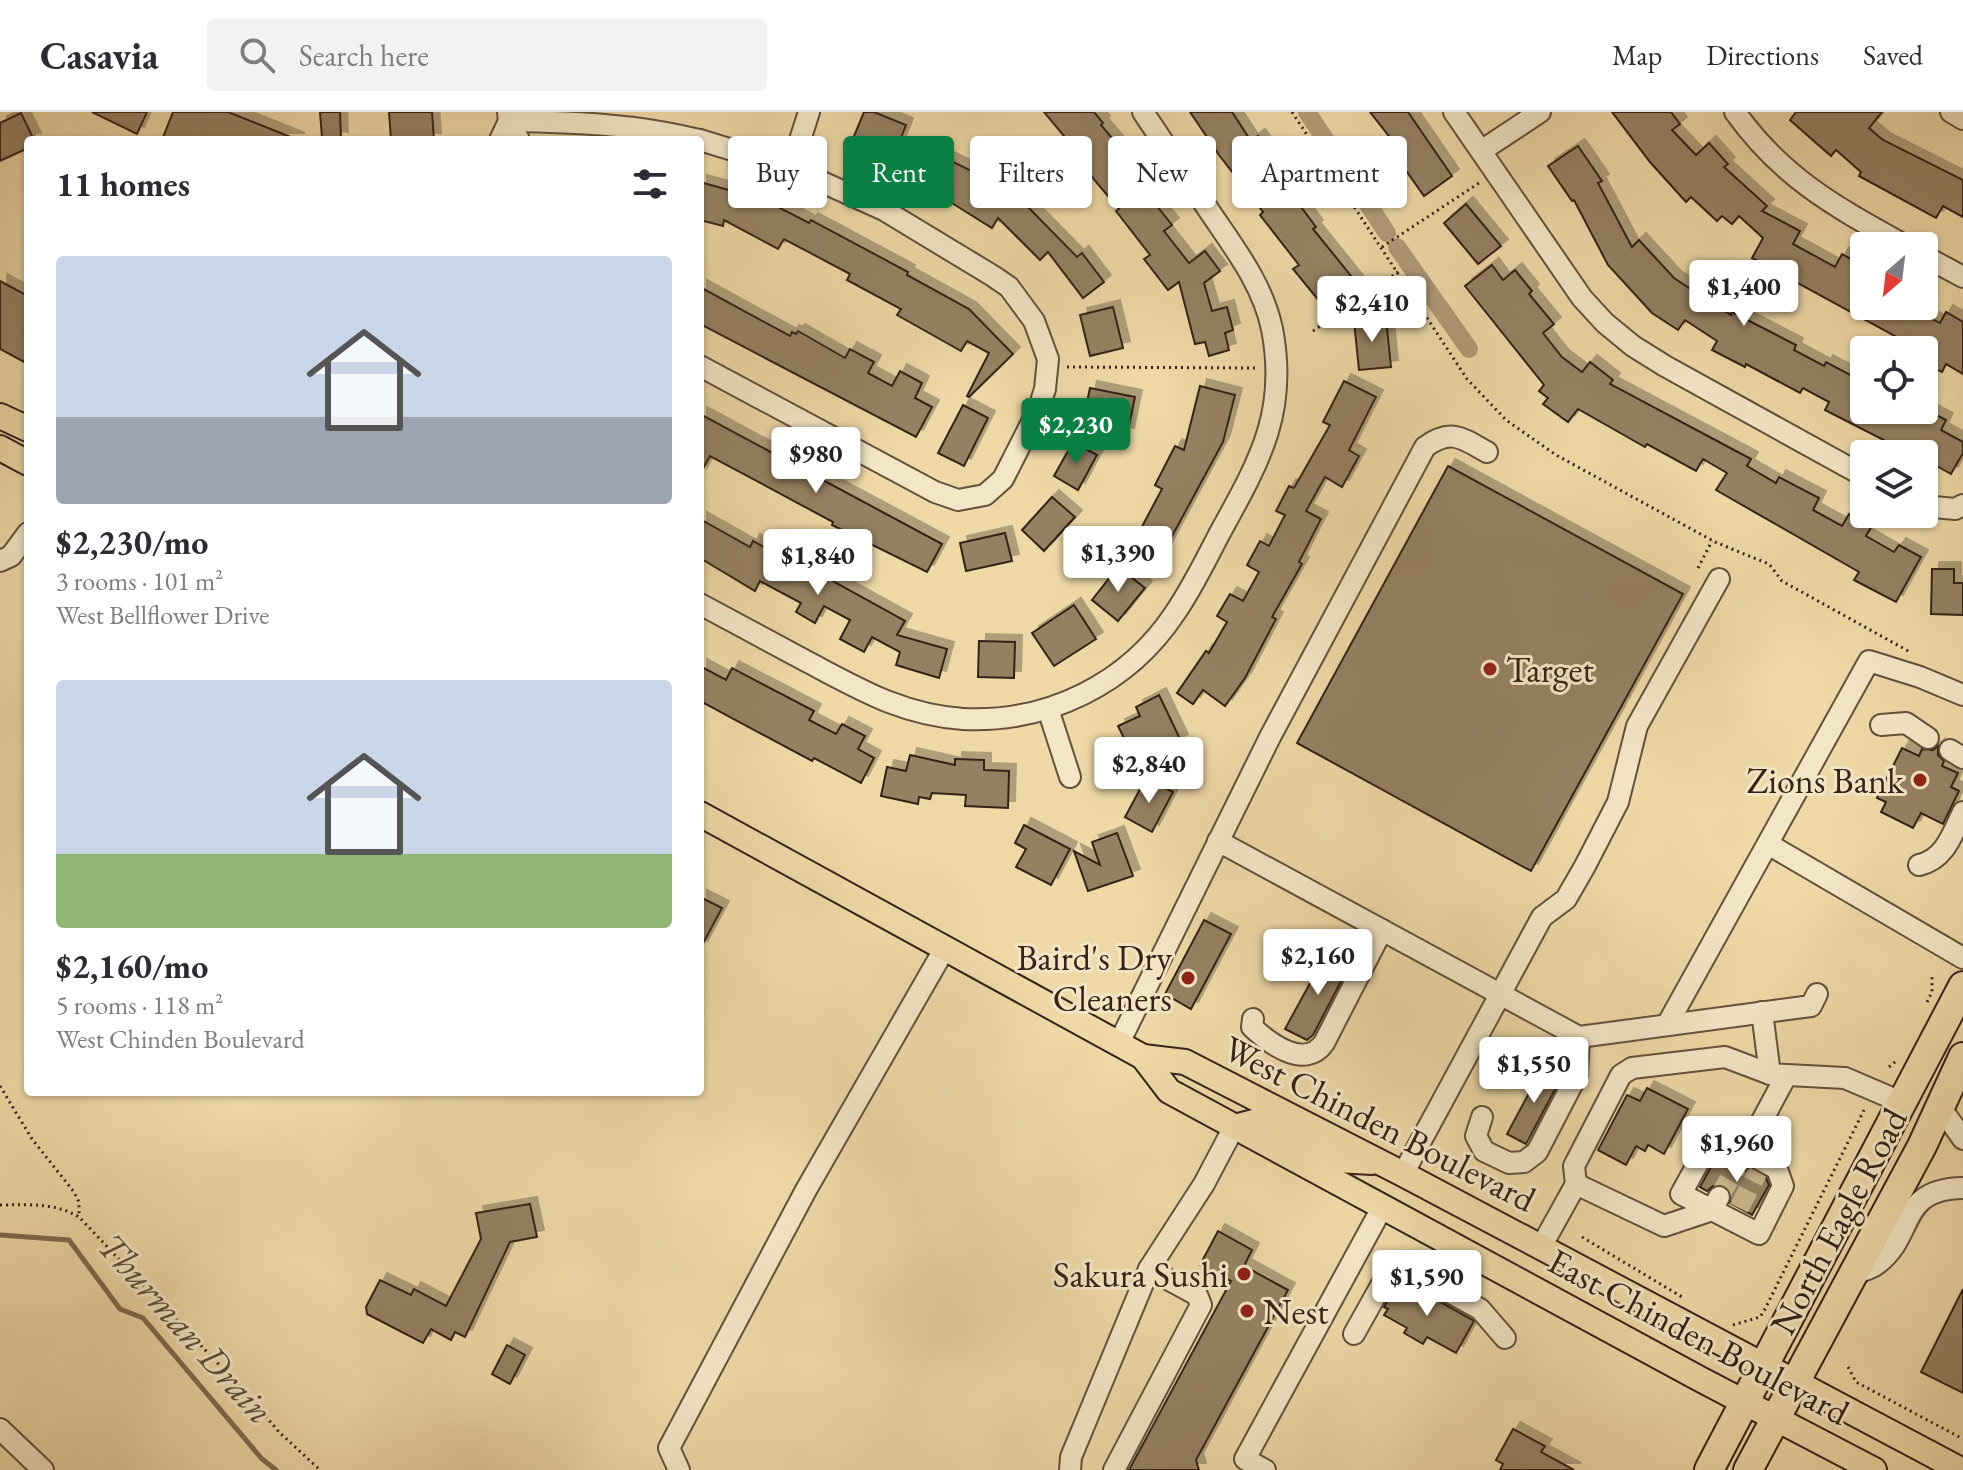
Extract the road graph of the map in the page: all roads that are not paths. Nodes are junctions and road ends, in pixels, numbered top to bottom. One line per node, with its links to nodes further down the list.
1 (809, 112): 10 (street)
2 (1143, 112): 32 (street)
3 (1454, 112): 13 (street)
4 (1540, 112): 13 (street)
5 (1735, 112): 15 (street)
6 (1951, 112): 7 (street)
7 (1963, 119)
8 (506, 124): 9 (street)
9 (676, 136)
10 (801, 136)
11 (704, 141): 12 (street)
12 (728, 149)
13 (1481, 151): 24 (street)
14 (827, 184): 18 (street)
15 (1882, 232)
16 (1938, 264): 17 (street)
17 (1963, 277)
18 (704, 368)
19 (0, 416): 20 (main road)
20 (24, 427)
21 (0, 448): 23 (main road)
22 (1487, 452): 38 (street)
23 (24, 461)
24 (1850, 468)
25 (1938, 506): 26 (street)
26 (1959, 507)
27 (24, 538): 28 (street)
28 (0, 561)
29 (1719, 579): 45 (street)
30 (704, 606): 32 (street)
31 (1963, 695): 39 (street)
32 (1048, 709): 35 (street)
33 (1881, 725): 34 (street)
34 (1928, 738)
35 (1070, 777)
36 (1963, 812): 40 (street)
37 (704, 816): 42 (main road, East Chinden Boulevard)
38 (1218, 841): 41 (street); 51 (street)
39 (1768, 844): 43 (street); 49 (street)
40 (1919, 865)
41 (1382, 930): 45 (street); 48 (street)
42 (945, 948): 51 (main road, East Chinden Boulevard); 77 (street)
43 (1963, 958)
44 (1963, 986): 55 (highway, North Eagle Road)
45 (1500, 994): 50 (street); 61 (street)
46 (1817, 994): 47 (street)
47 (1762, 1012): 49 (street); 54 (street)
48 (1253, 1019)
49 (1667, 1025): 50 (street)
50 (1579, 1037): 57 (street)
51 (1118, 1045): 52 (main road, East Chinden Boulevard)
52 (1143, 1057): 58 (main road, East Chinden Boulevard); 61 (main road, West Chinden Boulevard)
53 (1963, 1057): 56 (highway, North Eagle Road)
54 (1778, 1075): 55 (street); 60 (street); 62 (street)
55 (1901, 1102): 71 (highway, North Eagle Road)
56 (1940, 1107): 59 (street); 68 (highway, North Eagle Road)
57 (1482, 1117)
58 (1234, 1127): 61 (main road); 65 (main road, East Chinden Boulevard); 67 (street)
59 (1963, 1139)
60 (1752, 1161): 64 (street); 64 (street)
61 (1392, 1168): 66 (main road, West Chinden Boulevard)
62 (1576, 1184): 64 (street); 66 (street)
63 (1963, 1188): 68 (street)
64 (1715, 1204)
65 (1383, 1206): 73 (main road, East Chinden Boulevard); 80 (street)
66 (1541, 1247): 71 (main road, West Chinden Boulevard)
67 (1149, 1269): 78 (street); 79 (street)
68 (1854, 1274): 72 (highway, North Eagle Road)
69 (1354, 1334): 70 (street)
70 (1505, 1338)
71 (1763, 1367): 72 (main road, West Chinden Boulevard); 73 (highway, North Eagle Road)
72 (1795, 1384): 74 (highway, North Eagle Road); 84 (main road, West Chinden Boulevard)
73 (1745, 1401): 74 (main road, East Chinden Boulevard); 81 (highway, North Eagle Road)
74 (1776, 1418): 82 (highway, North Eagle Road); 83 (main road, East Chinden Boulevard)
75 (0, 1429): 76 (street)
76 (43, 1470)
77 (679, 1470)
78 (1070, 1470)
79 (1114, 1470)
80 (1265, 1470)
81 (1709, 1470)
82 (1748, 1470)
83 (1874, 1470)
84 (1961, 1470)

